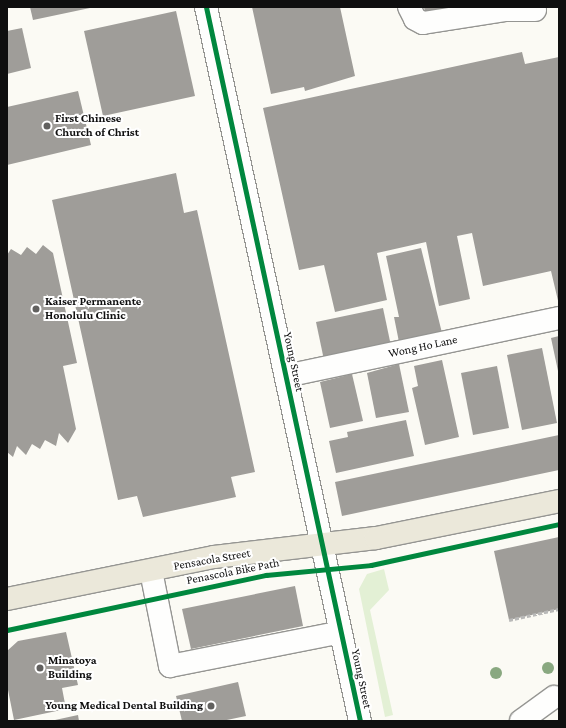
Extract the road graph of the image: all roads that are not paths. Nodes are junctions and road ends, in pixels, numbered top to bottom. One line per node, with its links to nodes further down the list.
1 (206, 7): 5 (street, Young Street)
2 (409, 7): 3 (street)
3 (535, 10)
4 (559, 318): 5 (street, Wong Ho Lane)
5 (286, 376): 7 (street, Young Street)
6 (559, 501): 7 (main road, Pensacola Street)
7 (323, 544): 8 (main road, Pensacola Street); 10 (street, Young Street)
8 (151, 571): 9 (main road, Pensacola Street); 10 (street)
9 (7, 599)
10 (341, 632): 12 (street, Young Street)
11 (554, 697): 13 (street)
12 (360, 721)
13 (521, 721)

